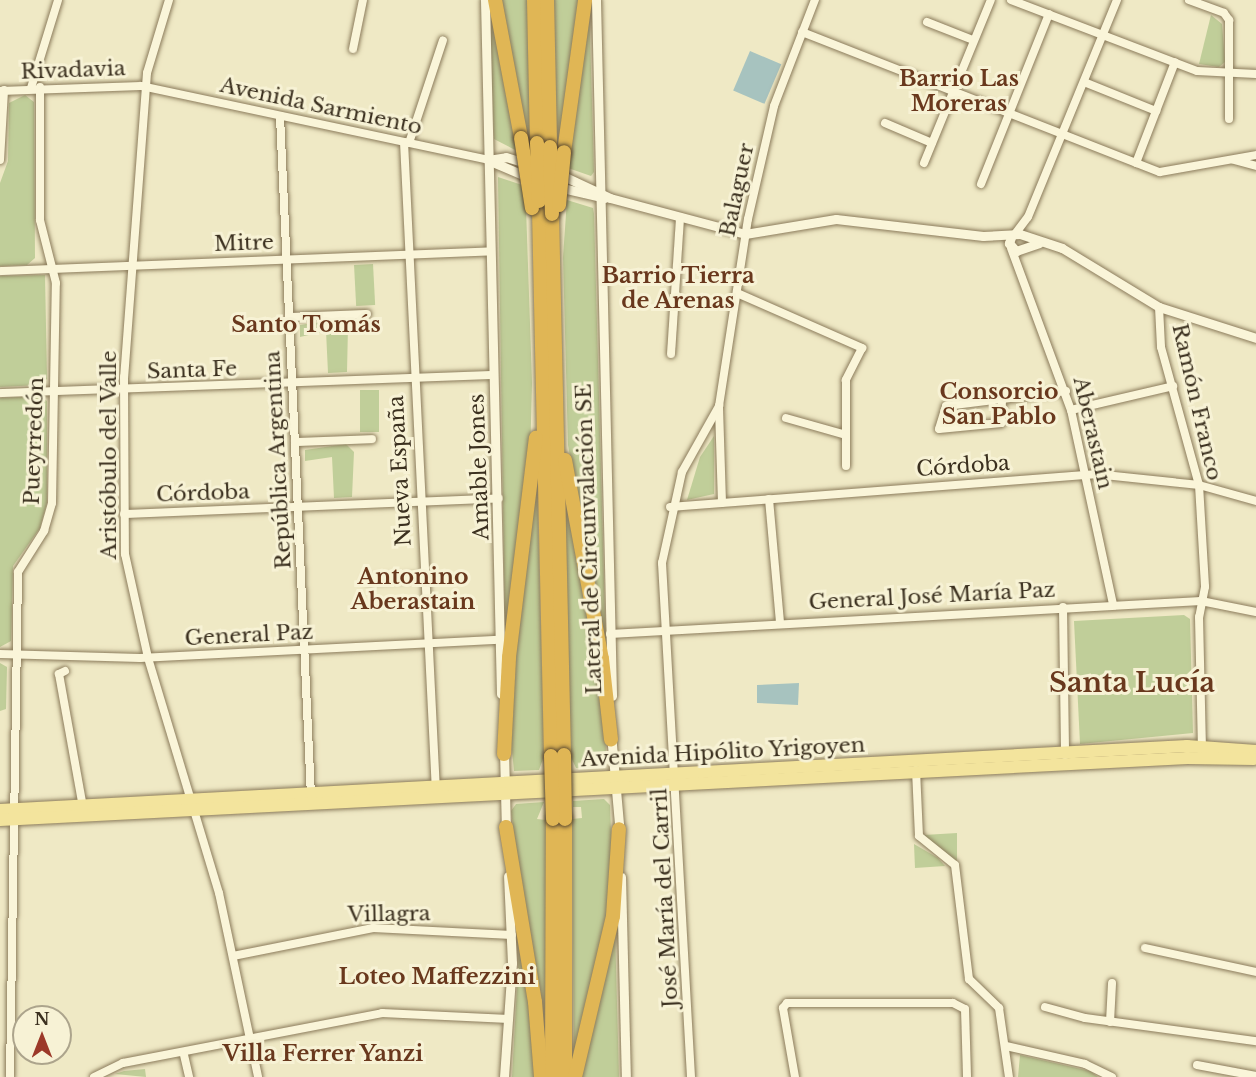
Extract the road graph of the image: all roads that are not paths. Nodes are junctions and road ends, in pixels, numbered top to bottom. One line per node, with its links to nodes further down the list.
1 (57, 0): 27 (street, Pueyrredón)
2 (169, 0): 28 (street, Aristóbulo del Valle)
3 (363, 0): 22 (street)
4 (485, 0): 43 (street, Amable Jones)
5 (495, 0): 49 (highway, bridge)
6 (534, 0): 39 (highway)
7 (547, 0): 39 (highway)
8 (585, 0): 49 (highway, bridge)
9 (596, 0): 48 (street, Lateral de Circunvalación SE)
10 (815, 0): 18 (street, Balaguer)
11 (991, 0): 21 (street)
12 (1011, 0): 16 (street)
13 (1117, 0): 19 (street, Aberastain)
14 (1189, 0): 15 (street)
15 (1206, 3): 24 (street)
16 (1049, 14): 19 (street); 32 (street)
17 (927, 22): 21 (street)
18 (802, 32): 30 (street); 51 (street, Balaguer)
19 (1103, 34): 23 (street); 26 (street, Aberastain)
20 (443, 40): 37 (street)
21 (973, 40): 30 (street)
22 (354, 49)
23 (1175, 62): 24 (street); 31 (street)
24 (1232, 74): 25 (street); 34 (street)
25 (1256, 74)
26 (1084, 82): 31 (street); 36 (street, Aberastain)
27 (35, 87): 28 (street, Rivadavia); 29 (street, Rivadavia); 59 (street, Pueyrredón)
28 (147, 87): 33 (street, Avenida Sarmiento); 58 (street, Aristóbulo del Valle)
29 (2, 91): 42 (street)
30 (953, 94): 32 (street); 38 (street)
31 (1156, 111): 45 (street)
32 (1009, 115): 36 (street); 47 (street)
33 (280, 116): 37 (street, Avenida Sarmiento); 57 (street, República Argentina)
34 (1229, 119)
35 (885, 123): 38 (street)
36 (1063, 136): 45 (street); 53 (street, Aberastain)
37 (406, 143): 43 (street, Avenida Sarmiento); 56 (street, Nueva España)
38 (932, 144): 44 (street)
39 (544, 145): 49 (highway, bridge)
40 (1256, 155): 41 (street)
41 (1233, 159): 45 (street); 46 (street)
42 (0, 160)
43 (488, 160): 48 (street, Avenida Sarmiento); 55 (street, Amable Jones)
44 (924, 163)
45 (1136, 163)
46 (1256, 166)
47 (981, 183)
48 (599, 194): 50 (street, Avenida Sarmiento); 104 (street, Lateral de Circunvalación SE)
49 (545, 212): 68 (highway); 73 (highway)
50 (680, 217): 51 (street, Avenida Sarmiento); 67 (street)
51 (745, 234): 52 (street, Avenida Sarmiento); 62 (street, Balaguer)
52 (983, 236): 53 (street, Avenida Sarmiento); 54 (street, Avenida Sarmiento)
53 (1021, 240): 54 (street); 61 (street, Aberastain); 63 (street, Avenida Sarmiento)
54 (1011, 247): 61 (street, Aberastain)
55 (490, 251): 56 (street, Mitre); 69 (street, Amable Jones)
56 (408, 254): 57 (street, Mitre); 70 (street, Nueva España)
57 (286, 260): 58 (street, Mitre); 65 (street, República Argentina)
58 (133, 266): 59 (street, Mitre); 75 (street, Aristóbulo del Valle)
59 (52, 269): 60 (street, Mitre); 74 (street, Pueyrredón)
60 (0, 271)
61 (1024, 274): 76 (street, Aberastain)
62 (737, 293): 79 (street, Balaguer); 82 (street)
63 (1160, 306): 66 (street, Avenida Sarmiento); 72 (street, Ramón Franco)
64 (367, 314): 65 (street)
65 (289, 317): 71 (street, República Argentina)
66 (1256, 338)
67 (671, 354)
68 (542, 371): 115 (highway); 116 (highway)
69 (494, 375): 70 (street, Santa Fe); 88 (street, Amable Jones)
70 (414, 378): 71 (street, Santa Fe); 91 (street, Nueva España)
71 (292, 384): 75 (street, Santa Fe); 84 (street, República Argentina)
72 (1173, 386): 80 (street); 87 (street, Ramón Franco)
73 (555, 387): 112 (highway); 116 (highway)
74 (54, 390): 75 (street, Santa Fe); 77 (street, Santa Fe); 109 (street, Pueyrredón)
75 (123, 390): 95 (street, Aristóbulo del Valle)
76 (1065, 391): 78 (street); 80 (street, Aberastain)
77 (0, 393)
78 (1002, 400): 78 (street)
79 (719, 406): 92 (street, Balaguer); 94 (street, José María del Carril)
80 (1071, 410): 86 (street, Aberastain)
81 (786, 418): 82 (street)
82 (846, 435): 85 (street)
83 (372, 439): 84 (street)
84 (295, 442): 93 (street, República Argentina)
85 (846, 466)
86 (1085, 474): 87 (street, Córdoba); 89 (street, Córdoba); 99 (street, Aberastain)
87 (1199, 485): 90 (street, Córdoba); 98 (street, Ramón Franco)
88 (499, 498): 91 (street, Córdoba); 105 (street, Amable Jones)
89 (769, 499): 92 (street, Córdoba); 102 (street)
90 (1256, 501)
91 (419, 502): 93 (street, Córdoba); 96 (street, Nueva España)
92 (722, 503): 94 (street, Córdoba)
93 (298, 507): 95 (street, Córdoba); 107 (street, República Argentina)
94 (670, 507): 103 (street, José María del Carril)
95 (124, 514): 110 (street, Aristóbulo del Valle)
96 (423, 577): 97 (street); 106 (street, Nueva España)
97 (369, 580)
98 (1200, 601): 99 (street, General José María Paz); 101 (street, General José María Paz); 114 (street, Ramón Franco)
99 (1113, 605): 100 (street, General José María Paz)
100 (1063, 607): 102 (street, General José María Paz); 117 (street)
101 (1256, 612)
102 (780, 622): 103 (street, General José María Paz)
103 (667, 632): 104 (street, General José María Paz); 121 (street, José María del Carril)
104 (610, 634): 112 (street, Lateral de Circunvalación SE)
105 (499, 640): 106 (street, General Paz); 115 (street, Amable Jones)
106 (427, 644): 107 (street, General Paz); 124 (street, Nueva España)
107 (304, 650): 110 (street, General Paz); 125 (street, República Argentina)
108 (0, 654): 109 (street, General Paz)
109 (16, 655): 110 (street, General Paz); 129 (street, Pueyrredón)
110 (148, 658): 126 (street, Aristóbulo del Valle)
111 (65, 671): 128 (street)
112 (611, 739): 120 (street, Lateral de Circunvalación SE)
113 (1256, 751): 114 (main road, Avenida Hipólito Yrigoyen)
114 (1202, 752): 117 (main road, Avenida Hipólito Yrigoyen); 118 (main road, Avenida Hipólito Yrigoyen)
115 (504, 754): 122 (street, Amable Jones)
116 (557, 756): 130 (highway, bridge)
117 (1065, 759): 119 (main road, Avenida Hipólito Yrigoyen)
118 (1256, 759)
119 (916, 768): 121 (main road, Avenida Hipólito Yrigoyen); 144 (street)
120 (613, 776): 121 (main road, Avenida Hipólito Yrigoyen); 122 (main road, Avenida Hipólito Yrigoyen); 123 (street, Lateral de Circunvalación SE)
121 (677, 781): 123 (main road, Avenida Hipólito Yrigoyen); 158 (street, José María del Carril)
122 (504, 788): 123 (main road, Avenida Hipólito Yrigoyen); 124 (main road, Avenida Hipólito Yrigoyen); 132 (street, Amable Jones)
123 (616, 789): 133 (street, Lateral de Circunvalación SE)
124 (436, 792): 125 (main road, Avenida Hipólito Yrigoyen)
125 (311, 798): 126 (main road, Avenida Hipólito Yrigoyen)
126 (193, 805): 128 (main road, Avenida Hipólito Yrigoyen); 136 (street, Aristóbulo del Valle)
127 (0, 810): 129 (main road)
128 (83, 811): 129 (main road, Avenida Hipólito Yrigoyen)
129 (14, 815): 131 (main road); 148 (street, Pueyrredón)
130 (559, 819): 154 (highway); 155 (highway)
131 (0, 820)
132 (506, 827): 134 (street, Amable Jones); 153 (highway)
133 (619, 829): 156 (highway); 157 (street, Lateral de Circunvalación SE)
134 (512, 935): 136 (street, Villagra); 140 (street, Amable Jones)
135 (1145, 948): 137 (street)
136 (233, 956): 142 (street, Aristóbulo del Valle)
137 (1256, 972)
138 (1112, 983): 141 (street)
139 (1045, 1007): 141 (street)
140 (509, 1019): 142 (street); 152 (street, Amable Jones)
141 (1110, 1022): 143 (street)
142 (250, 1041): 145 (street); 151 (street, Aristóbulo del Valle)
143 (1256, 1041)
144 (1006, 1046): 161 (street); 162 (street)
145 (184, 1055): 149 (street); 150 (street)
146 (1197, 1065): 147 (street)
147 (1256, 1076)
148 (10, 1077)
149 (94, 1077)
150 (189, 1077)
151 (258, 1077)
152 (504, 1077)
153 (541, 1077)
154 (552, 1077)
155 (565, 1077)
156 (575, 1077)
157 (626, 1077)
158 (691, 1077)
159 (795, 1077): 160 (street)
160 (967, 1077)
161 (1009, 1077)
162 (1112, 1077)

